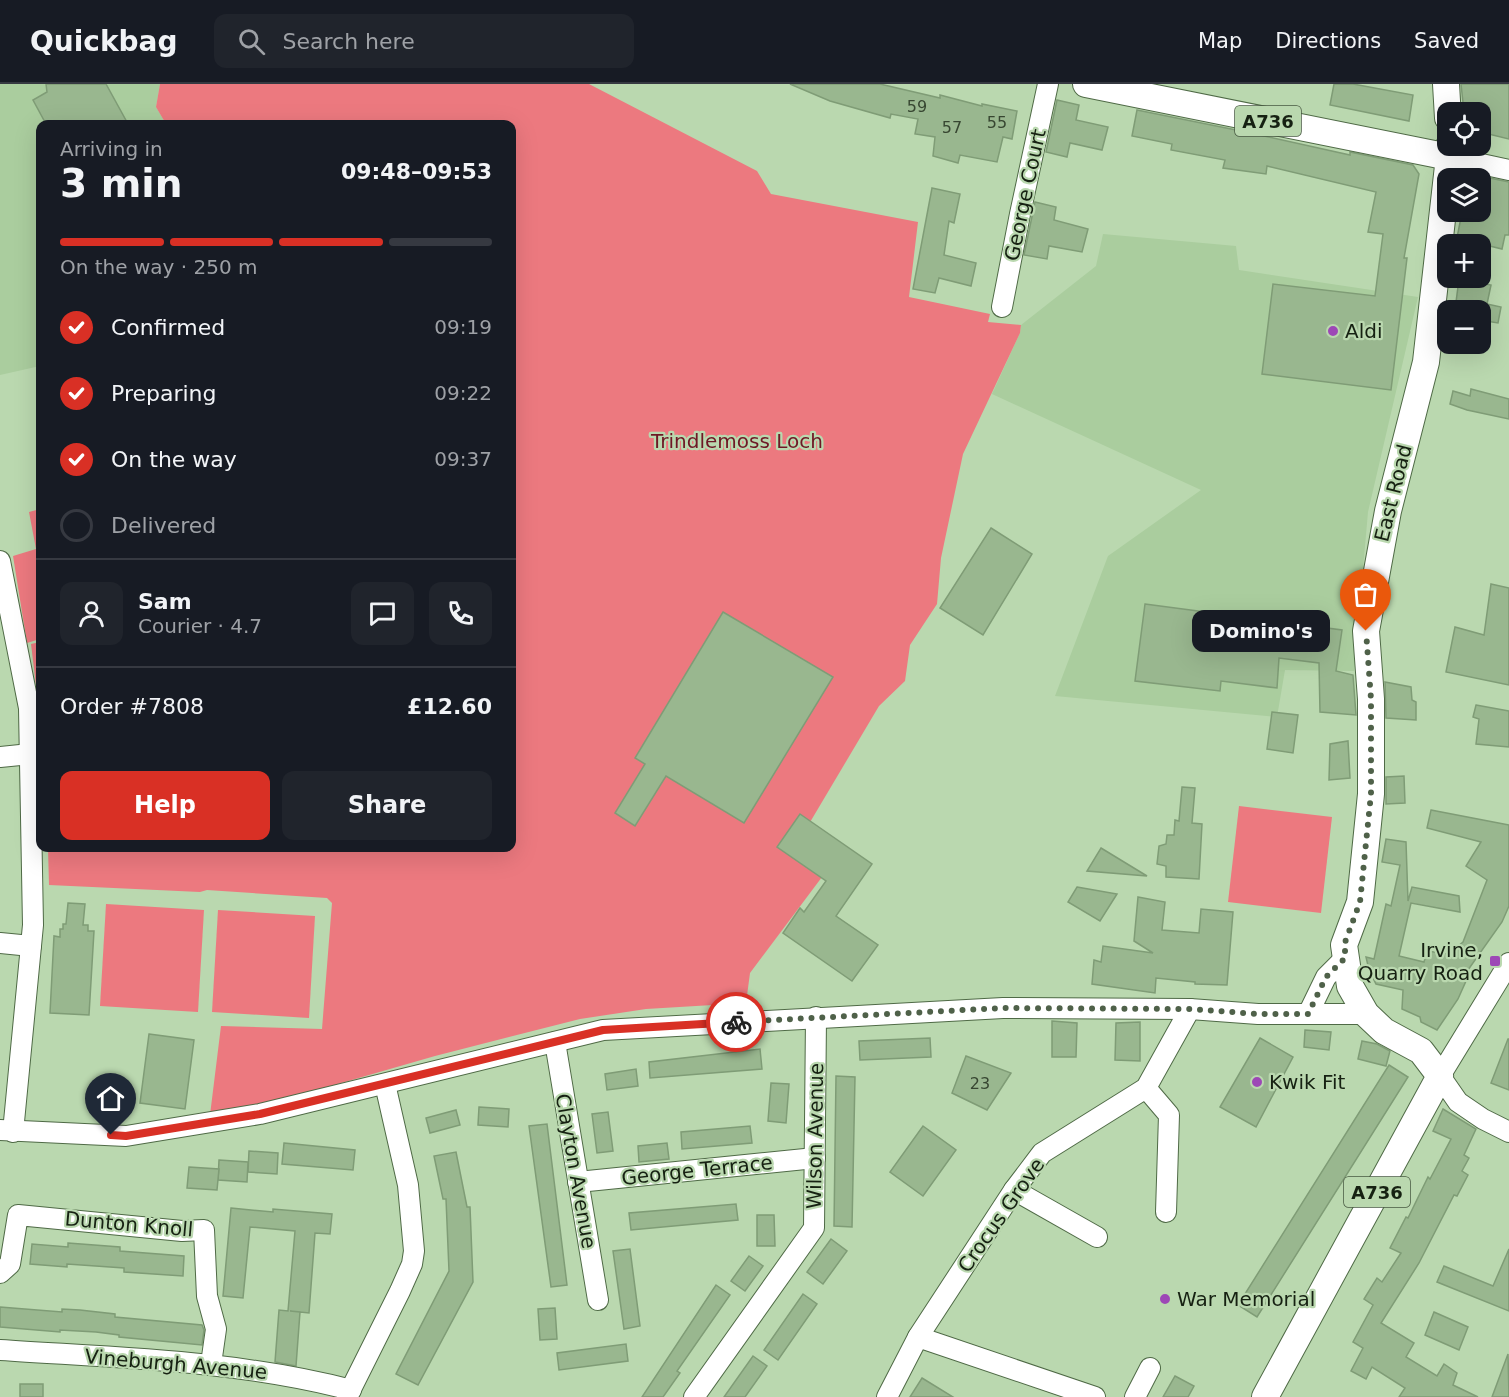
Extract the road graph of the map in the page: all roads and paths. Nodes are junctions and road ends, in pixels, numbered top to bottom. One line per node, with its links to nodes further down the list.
1 (1048, 84): 9 (street, George Court)
2 (1086, 84): 5 (main road, A736)
3 (1446, 84): 4 (main road)
4 (1447, 102)
5 (1437, 149)
6 (1448, 156): 15 (main road, East Road)
7 (1465, 156): 8 (street)
8 (1509, 170)
9 (1002, 307)
10 (0, 565): 11 (street)
11 (30, 754): 12 (street); 14 (street)
12 (0, 757)
13 (0, 943): 14 (street)
14 (31, 946): 25 (street)
15 (1346, 957): 18 (street); 19 (main road, East Road)
16 (1509, 963): 22 (street)
17 (1190, 1009): 18 (street); 20 (street); 24 (street, Crocus Grove)
18 (1308, 1014): 19 (street)
19 (1366, 1014): 22 (main road, East Road)
20 (816, 1017): 21 (street); 27 (street, Wilson Avenue)
21 (555, 1042): 23 (street); 28 (street, Clayton Avenue)
22 (1440, 1076): 26 (street); 43 (main road, A736)
23 (385, 1084): 25 (street); 38 (street)
24 (1146, 1088): 29 (street, Crocus Grove); 30 (street)
25 (6, 1131)
26 (1509, 1132)
27 (815, 1158): 28 (street, George Terrace); 39 (street, Wilson Avenue)
28 (578, 1182): 33 (street, Clayton Avenue)
29 (1014, 1190): 31 (street); 34 (street, Crocus Grove)
30 (1166, 1212)
31 (1097, 1237)
32 (0, 1273): 36 (street, Dunton Knoll)
33 (598, 1300)
34 (918, 1338): 40 (street, Crocus Grove); 41 (street)
35 (0, 1350): 36 (street, Vineburgh Avenue)
36 (211, 1364): 38 (street, Vineburgh Avenue)
37 (1150, 1368): 42 (street)
38 (349, 1394)
39 (694, 1397)
40 (887, 1397)
41 (1095, 1397)
42 (1135, 1397)
43 (1265, 1397)

